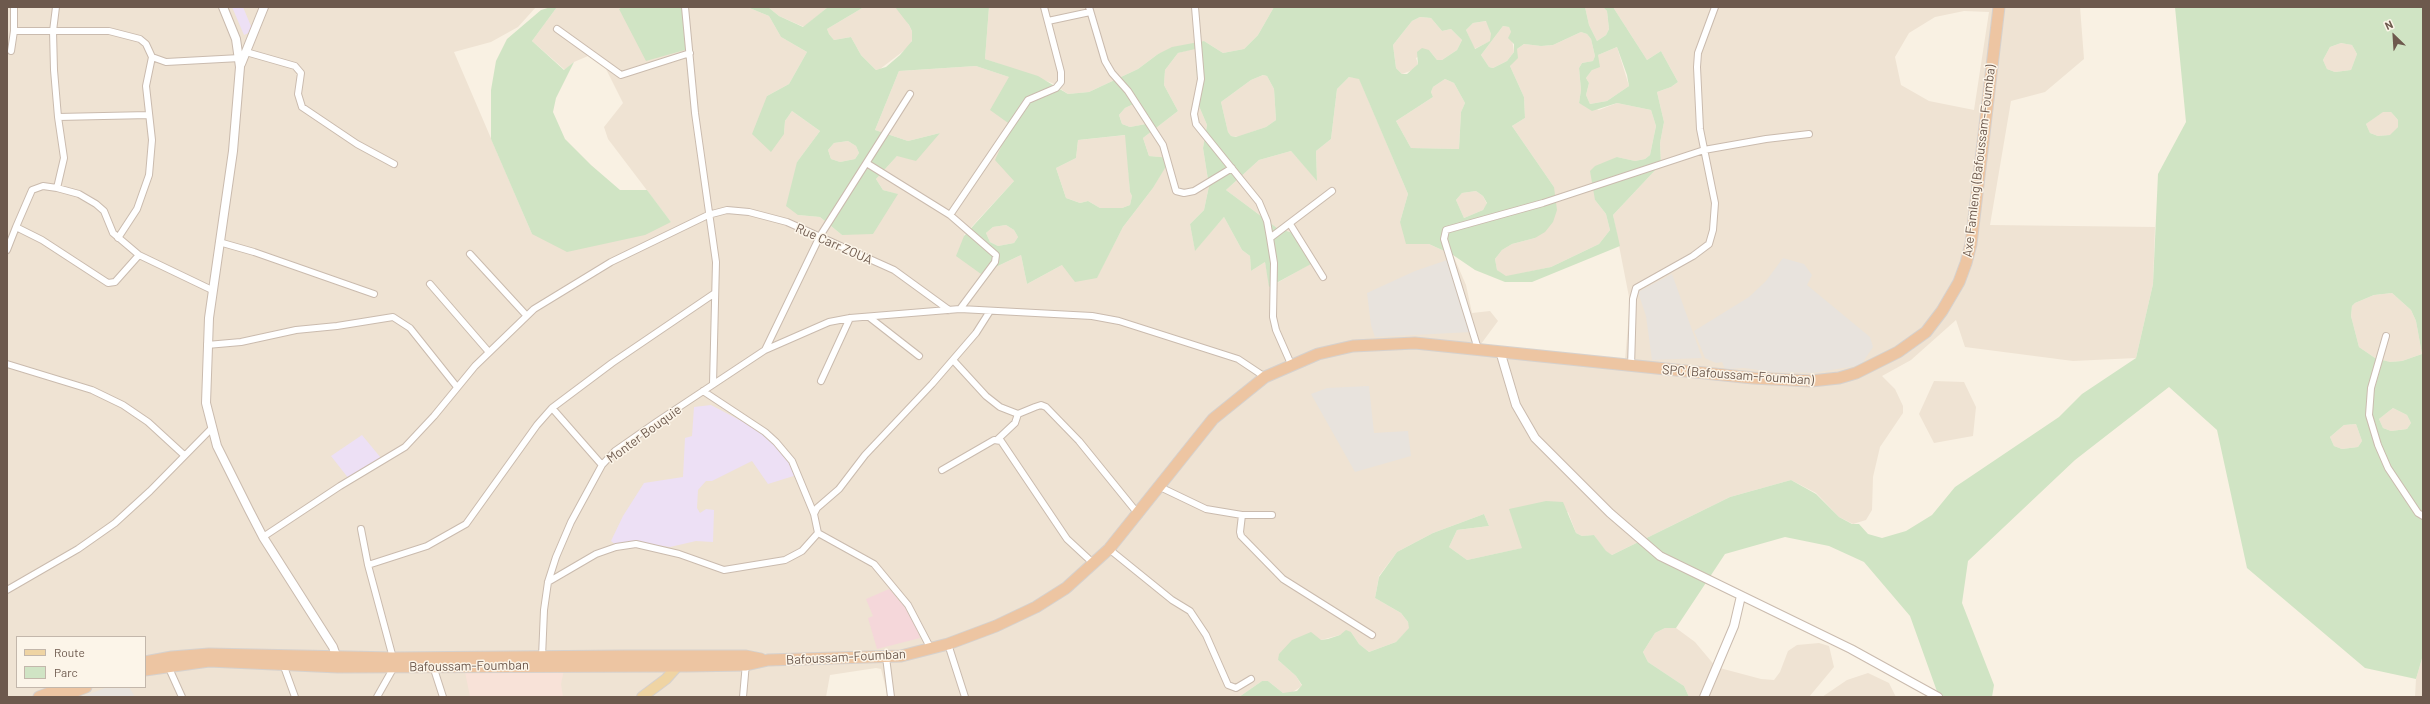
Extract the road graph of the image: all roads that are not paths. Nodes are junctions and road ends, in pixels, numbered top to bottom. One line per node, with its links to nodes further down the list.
1 (14, 7): 13 (street)
2 (56, 7): 14 (street)
3 (223, 7): 17 (street)
4 (264, 7): 17 (street)
5 (685, 7): 16 (street)
6 (1044, 7): 11 (street)
7 (1195, 7): 26 (street)
8 (1715, 7): 23 (street)
9 (1999, 7): 53 (highway, Axe Famleng (Bafoussam-Foumba))
10 (1090, 9): 11 (street); 26 (street)
11 (1048, 21): 30 (street)
12 (557, 29): 16 (street)
13 (14, 30): 14 (street); 15 (street)
14 (53, 31): 18 (street); 21 (street)
15 (11, 51)
16 (690, 53): 29 (street)
17 (243, 55): 18 (street); 24 (street); 36 (street)
18 (152, 57): 20 (street)
19 (910, 94): 25 (street)
20 (148, 115): 21 (street); 34 (street)
21 (58, 117): 27 (street)
22 (1809, 134): 23 (street)
23 (1704, 150): 54 (street); 62 (street)
24 (394, 164)
25 (868, 164): 30 (street); 33 (street)
26 (1232, 168): 35 (street)
27 (57, 188): 32 (street); 34 (street)
28 (1332, 191): 31 (street)
29 (708, 215): 33 (street, Rue Carr ZOUA); 43 (street); 48 (street, Rue Carr ZOUA)
30 (950, 216): 45 (street)
31 (1290, 224): 35 (street); 40 (street)
32 (16, 227): 37 (street); 39 (street)
33 (820, 236): 46 (street, Rue Carr ZOUA); 55 (street)
34 (118, 238): 39 (street)
35 (1270, 238): 60 (street)
36 (219, 242): 42 (street); 44 (street)
37 (7, 250)
38 (470, 254): 48 (street)
39 (139, 255): 42 (street)
40 (1323, 277)
41 (430, 284): 56 (street)
42 (212, 290): 52 (street)
43 (715, 293): 65 (street); 68 (street)
44 (374, 294)
45 (960, 309): 46 (street, Monter Bouquie); 47 (street, Monter Bouquie)
46 (949, 310): 49 (street, Monter Bouquie)
47 (990, 310): 59 (street); 63 (street, Monter Bouquie)
48 (526, 315): 56 (street, Rue Carr ZOUA)
49 (869, 317): 50 (street, Monter Bouquie); 58 (street)
50 (850, 318): 55 (street, Monter Bouquie); 64 (street)
51 (2386, 336): 80 (street)
52 (207, 344): 66 (street); 70 (street)
53 (1910, 344): 62 (highway, SPC (Bafoussam-Foumban))
54 (1478, 349): 57 (highway, SPC (Bafoussam-Foumban)); 60 (highway, SPC (Bafoussam-Foumban))
55 (765, 350): 65 (street, Monter Bouquie)
56 (488, 351): 66 (street, Rue Carr ZOUA)
57 (1500, 351): 62 (highway, SPC (Bafoussam-Foumban)); 89 (street)
58 (919, 356)
59 (953, 360): 69 (street); 76 (street)
60 (1291, 364): 63 (highway, SPC (Bafoussam-Foumban))
61 (8, 367): 72 (street)
62 (1631, 367)
63 (1265, 377): 75 (highway, Bafoussam-Foumban)
64 (821, 381)
65 (713, 384): 67 (street, Monter Bouquie)
66 (457, 387): 83 (street, Rue Carr ZOUA)
67 (703, 391): 73 (street, Monter Bouquie); 76 (street)
68 (552, 408): 73 (street); 86 (street)
69 (1018, 414): 71 (street); 77 (street)
70 (211, 429): 72 (street); 83 (street)
71 (998, 439): 74 (street); 85 (street)
72 (184, 455): 88 (street)
73 (602, 465): 87 (street, Monter Bouquie)
74 (942, 470)
75 (1160, 487): 77 (highway, Bafoussam-Foumban); 78 (street)
76 (814, 514): 82 (street)
77 (1139, 515): 84 (highway, Bafoussam-Foumban)
78 (1242, 515): 79 (street); 90 (street)
79 (1272, 515)
80 (2423, 516)
81 (361, 529): 86 (street)
82 (818, 533): 87 (street); 92 (street)
83 (263, 537): 100 (street)
84 (1109, 549): 85 (highway, Bafoussam-Foumban); 104 (street)
85 (1094, 564): 91 (highway, Bafoussam-Foumban)
86 (368, 565): 101 (street)
87 (548, 582): 96 (street, Monter Bouquie)
88 (7, 590)
89 (1741, 596): 118 (street); 119 (street)
90 (1372, 635)
91 (948, 644): 92 (highway, Bafoussam-Foumban); 117 (street)
92 (931, 649): 93 (highway, Bafoussam-Foumban)
93 (886, 657): 98 (highway, Bafoussam-Foumban); 116 (street)
94 (284, 660): 95 (highway); 100 (highway); 110 (street)
95 (170, 661): 99 (highway); 103 (highway); 109 (street)
96 (543, 661): 97 (highway, Bafoussam-Foumban); 101 (highway, Bafoussam-Foumban); 102 (highway, Bafoussam-Foumban)
97 (687, 661): 98 (highway, Bafoussam-Foumban); 113 (main road); 114 (main road)
98 (746, 661): 115 (street)
99 (146, 662)
100 (338, 662): 101 (highway)
101 (394, 663): 102 (highway, Bafoussam-Foumban); 111 (street)
102 (433, 666): 112 (street)
103 (146, 670)
104 (1251, 679)
105 (62, 688): 107 (highway)
106 (83, 688): 108 (highway)
107 (42, 696)
108 (60, 697)
109 (182, 697)
110 (295, 697)
111 (377, 697)
112 (443, 697)
113 (642, 697)
114 (652, 697)
115 (743, 697)
116 (891, 697)
117 (965, 697)
118 (1704, 697)
119 (1938, 697)

